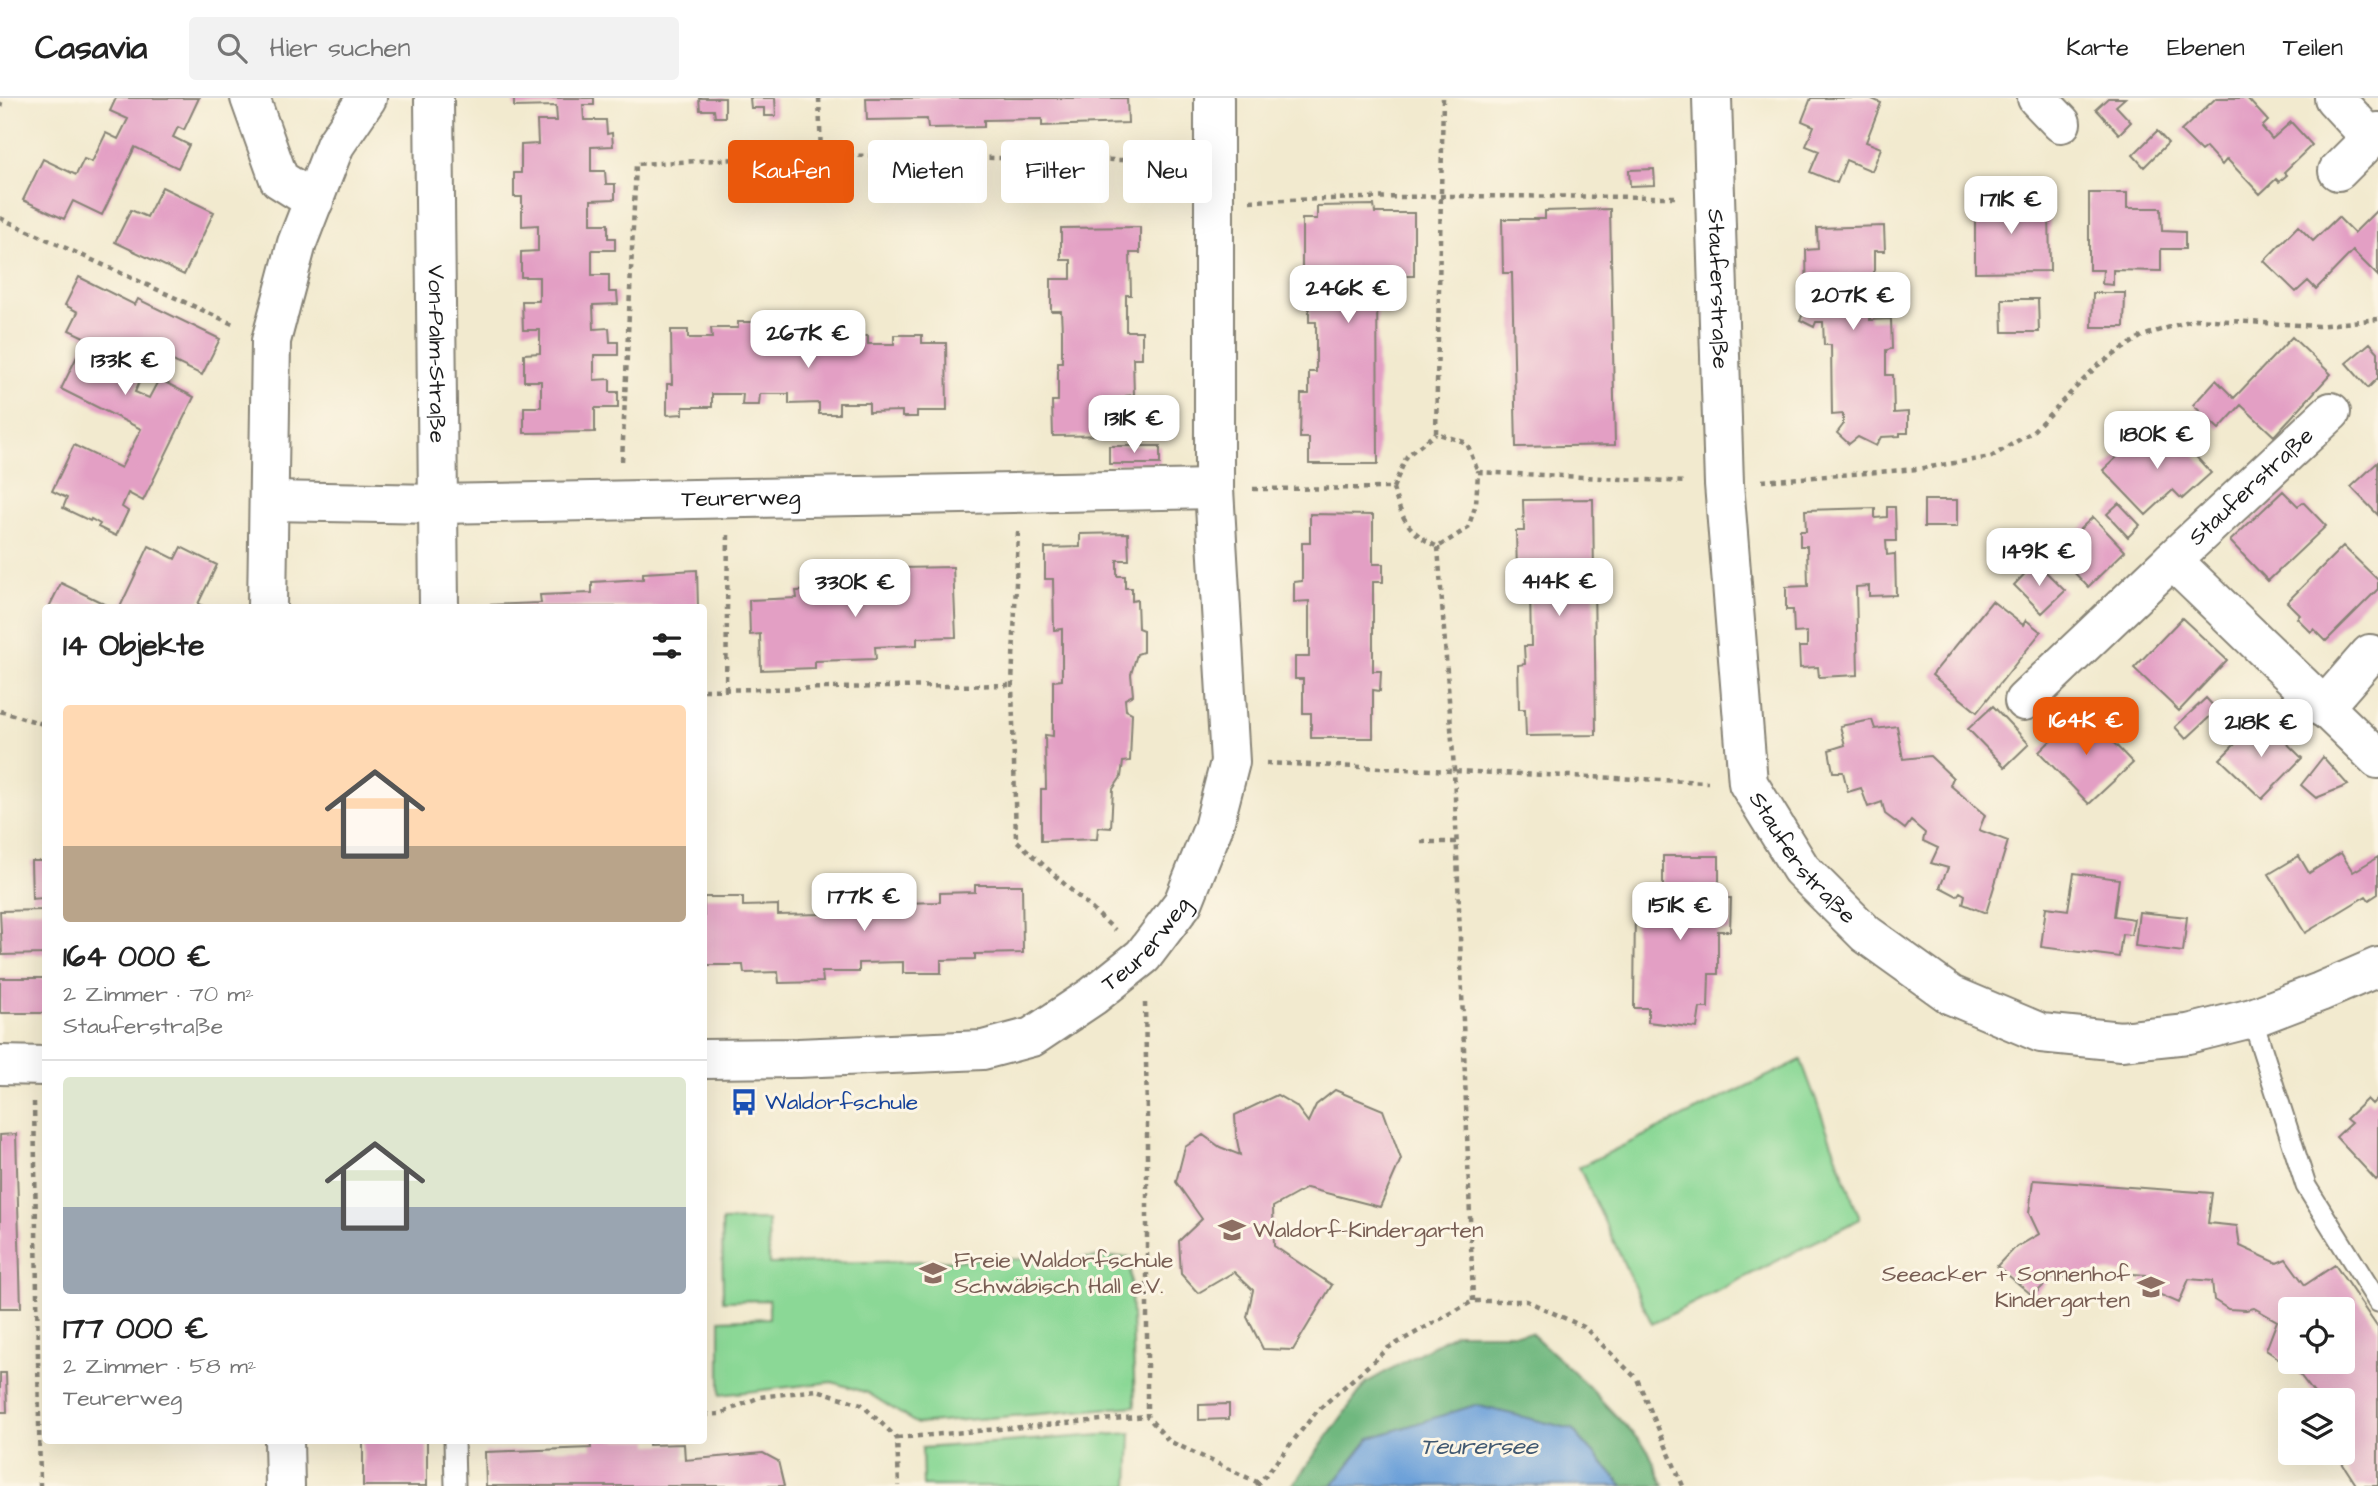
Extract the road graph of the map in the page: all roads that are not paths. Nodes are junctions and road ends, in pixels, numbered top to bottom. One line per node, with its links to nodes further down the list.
1 (250, 98): 9 (street)
2 (367, 98): 9 (street)
3 (434, 98): 13 (street, Von-Palm-Straße)
4 (1214, 98): 11 (street, Teurerweg)
5 (1712, 98): 22 (street, Stauferstraße)
6 (2334, 98): 7 (street)
7 (2375, 135): 8 (street)
8 (2338, 171)
9 (314, 201): 12 (street)
10 (2331, 412): 14 (street, Stauferstraße)
11 (1214, 489): 13 (street, Teurerweg); 23 (street, Teurerweg)
12 (269, 501): 13 (street, Teurerweg); 15 (street)
13 (437, 504): 16 (street, Von-Palm-Straße)
14 (2172, 560): 18 (street, Stauferstraße); 19 (street, Stauferstraße)
15 (267, 604)
16 (439, 604)
17 (2375, 654): 19 (street)
18 (2024, 701)
19 (2323, 708): 20 (street, Stauferstraße)
20 (2378, 759)
21 (2378, 967): 22 (street, Stauferstraße)
22 (2252, 1018): 24 (lane)
23 (707, 1059)
24 (2378, 1302)
25 (284, 1444): 27 (street)
26 (454, 1444): 28 (lane)
27 (285, 1486)
28 (455, 1486)

